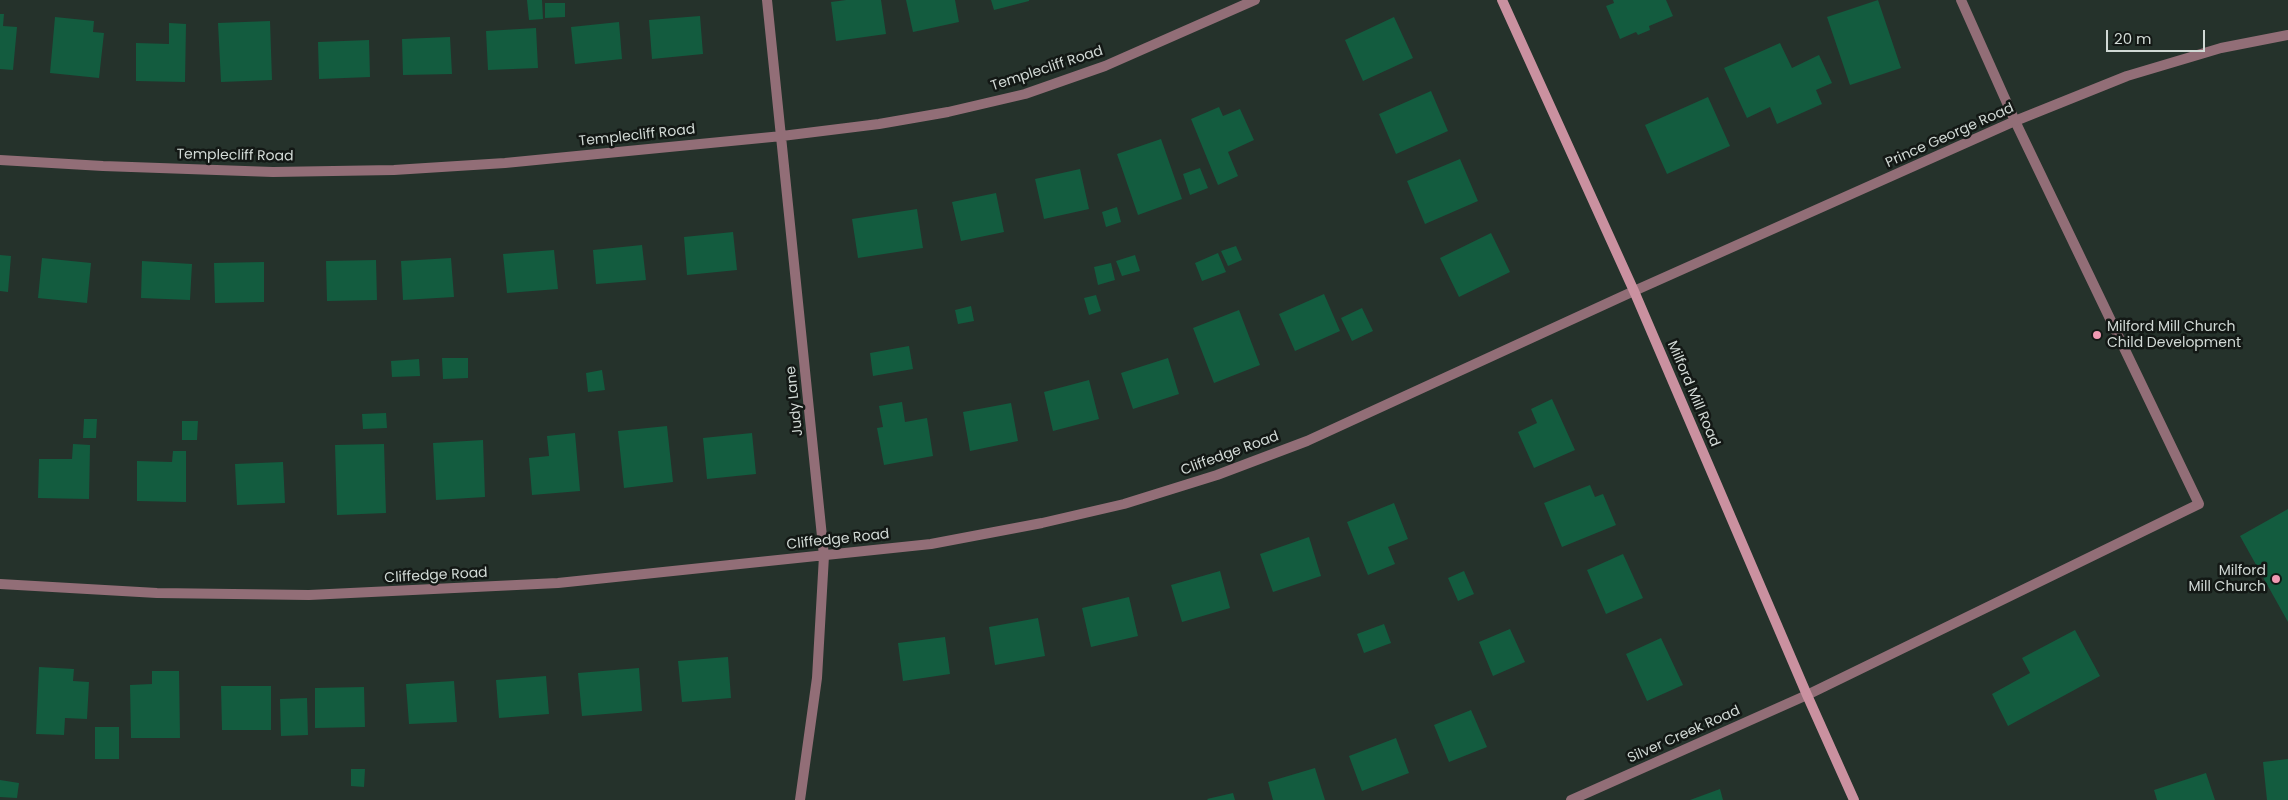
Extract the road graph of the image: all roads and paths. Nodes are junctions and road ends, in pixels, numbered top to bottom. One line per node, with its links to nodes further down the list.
1 (767, 0): 7 (street, Judy Lane)
2 (1255, 0): 7 (street, Templecliff Road)
3 (1502, 0): 9 (main road, Milford Mill Road)
4 (1961, 0): 6 (street)
5 (2288, 35): 6 (street, Prince George Road)
6 (2015, 121): 9 (street, Prince George Road); 12 (street, Silver Creek Road)
7 (782, 136): 8 (street, Templecliff Road); 10 (street, Judy Lane)
8 (0, 160)
9 (1634, 291): 10 (street, Cliffedge Road); 12 (main road, Milford Mill Road)
10 (824, 556): 11 (street, Cliffedge Road); 13 (street, Judy Lane)
11 (0, 584)
12 (1807, 694): 14 (street, Silver Creek Road); 15 (main road, Milford Mill Road)
13 (800, 800)
14 (1572, 800)
15 (1854, 800)

